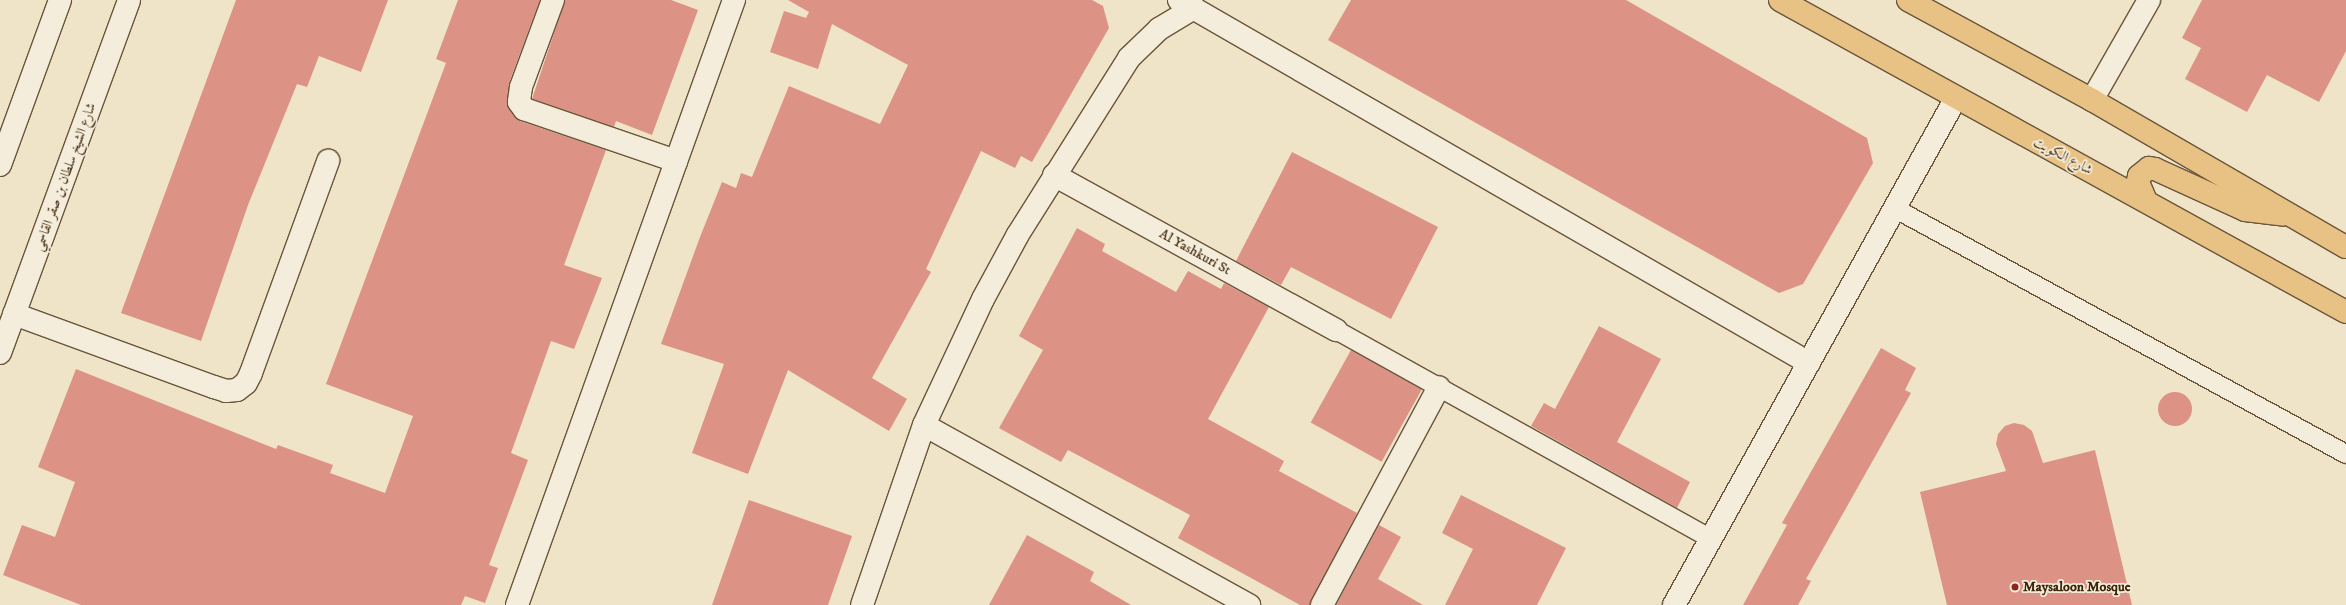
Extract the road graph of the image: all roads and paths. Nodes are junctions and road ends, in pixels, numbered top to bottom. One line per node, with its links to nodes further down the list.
1 (60, 0): 13 (street)
2 (129, 0): 20 (street, شارع الشيخ سلطان بن صقر القاسمي)
3 (553, 0): 12 (street)
4 (734, 0): 12 (street)
5 (1780, 0): 9 (main road, شارع الكويت)
6 (1908, 0): 10 (main road)
7 (2148, 0): 10 (street)
8 (1187, 4): 14 (street); 23 (street)
9 (1956, 98): 15 (main road, شارع الكويت); 16 (street)
10 (2092, 100): 17 (main road)
11 (328, 161): 20 (street)
12 (676, 161): 28 (street)
13 (0, 165)
14 (1054, 175): 21 (street, Al Yashkuri St); 25 (street)
15 (2146, 201): 17 (main road); 19 (main road, شارع الكويت)
16 (1894, 208): 23 (street); 26 (lane)
17 (2292, 216): 18 (main road)
18 (2346, 247)
19 (2346, 312)
20 (14, 314): 22 (street, شارع الشيخ سلطان بن صقر القاسمي)
21 (1336, 330): 24 (lane)
22 (0, 353)
23 (1809, 363): 27 (street)
24 (1439, 387): 27 (lane); 31 (street)
25 (924, 425): 29 (street); 30 (street)
26 (2346, 454)
27 (1711, 539): 32 (street)
28 (517, 605)
29 (862, 605)
30 (1249, 605)
31 (1322, 605)
32 (1674, 605)

